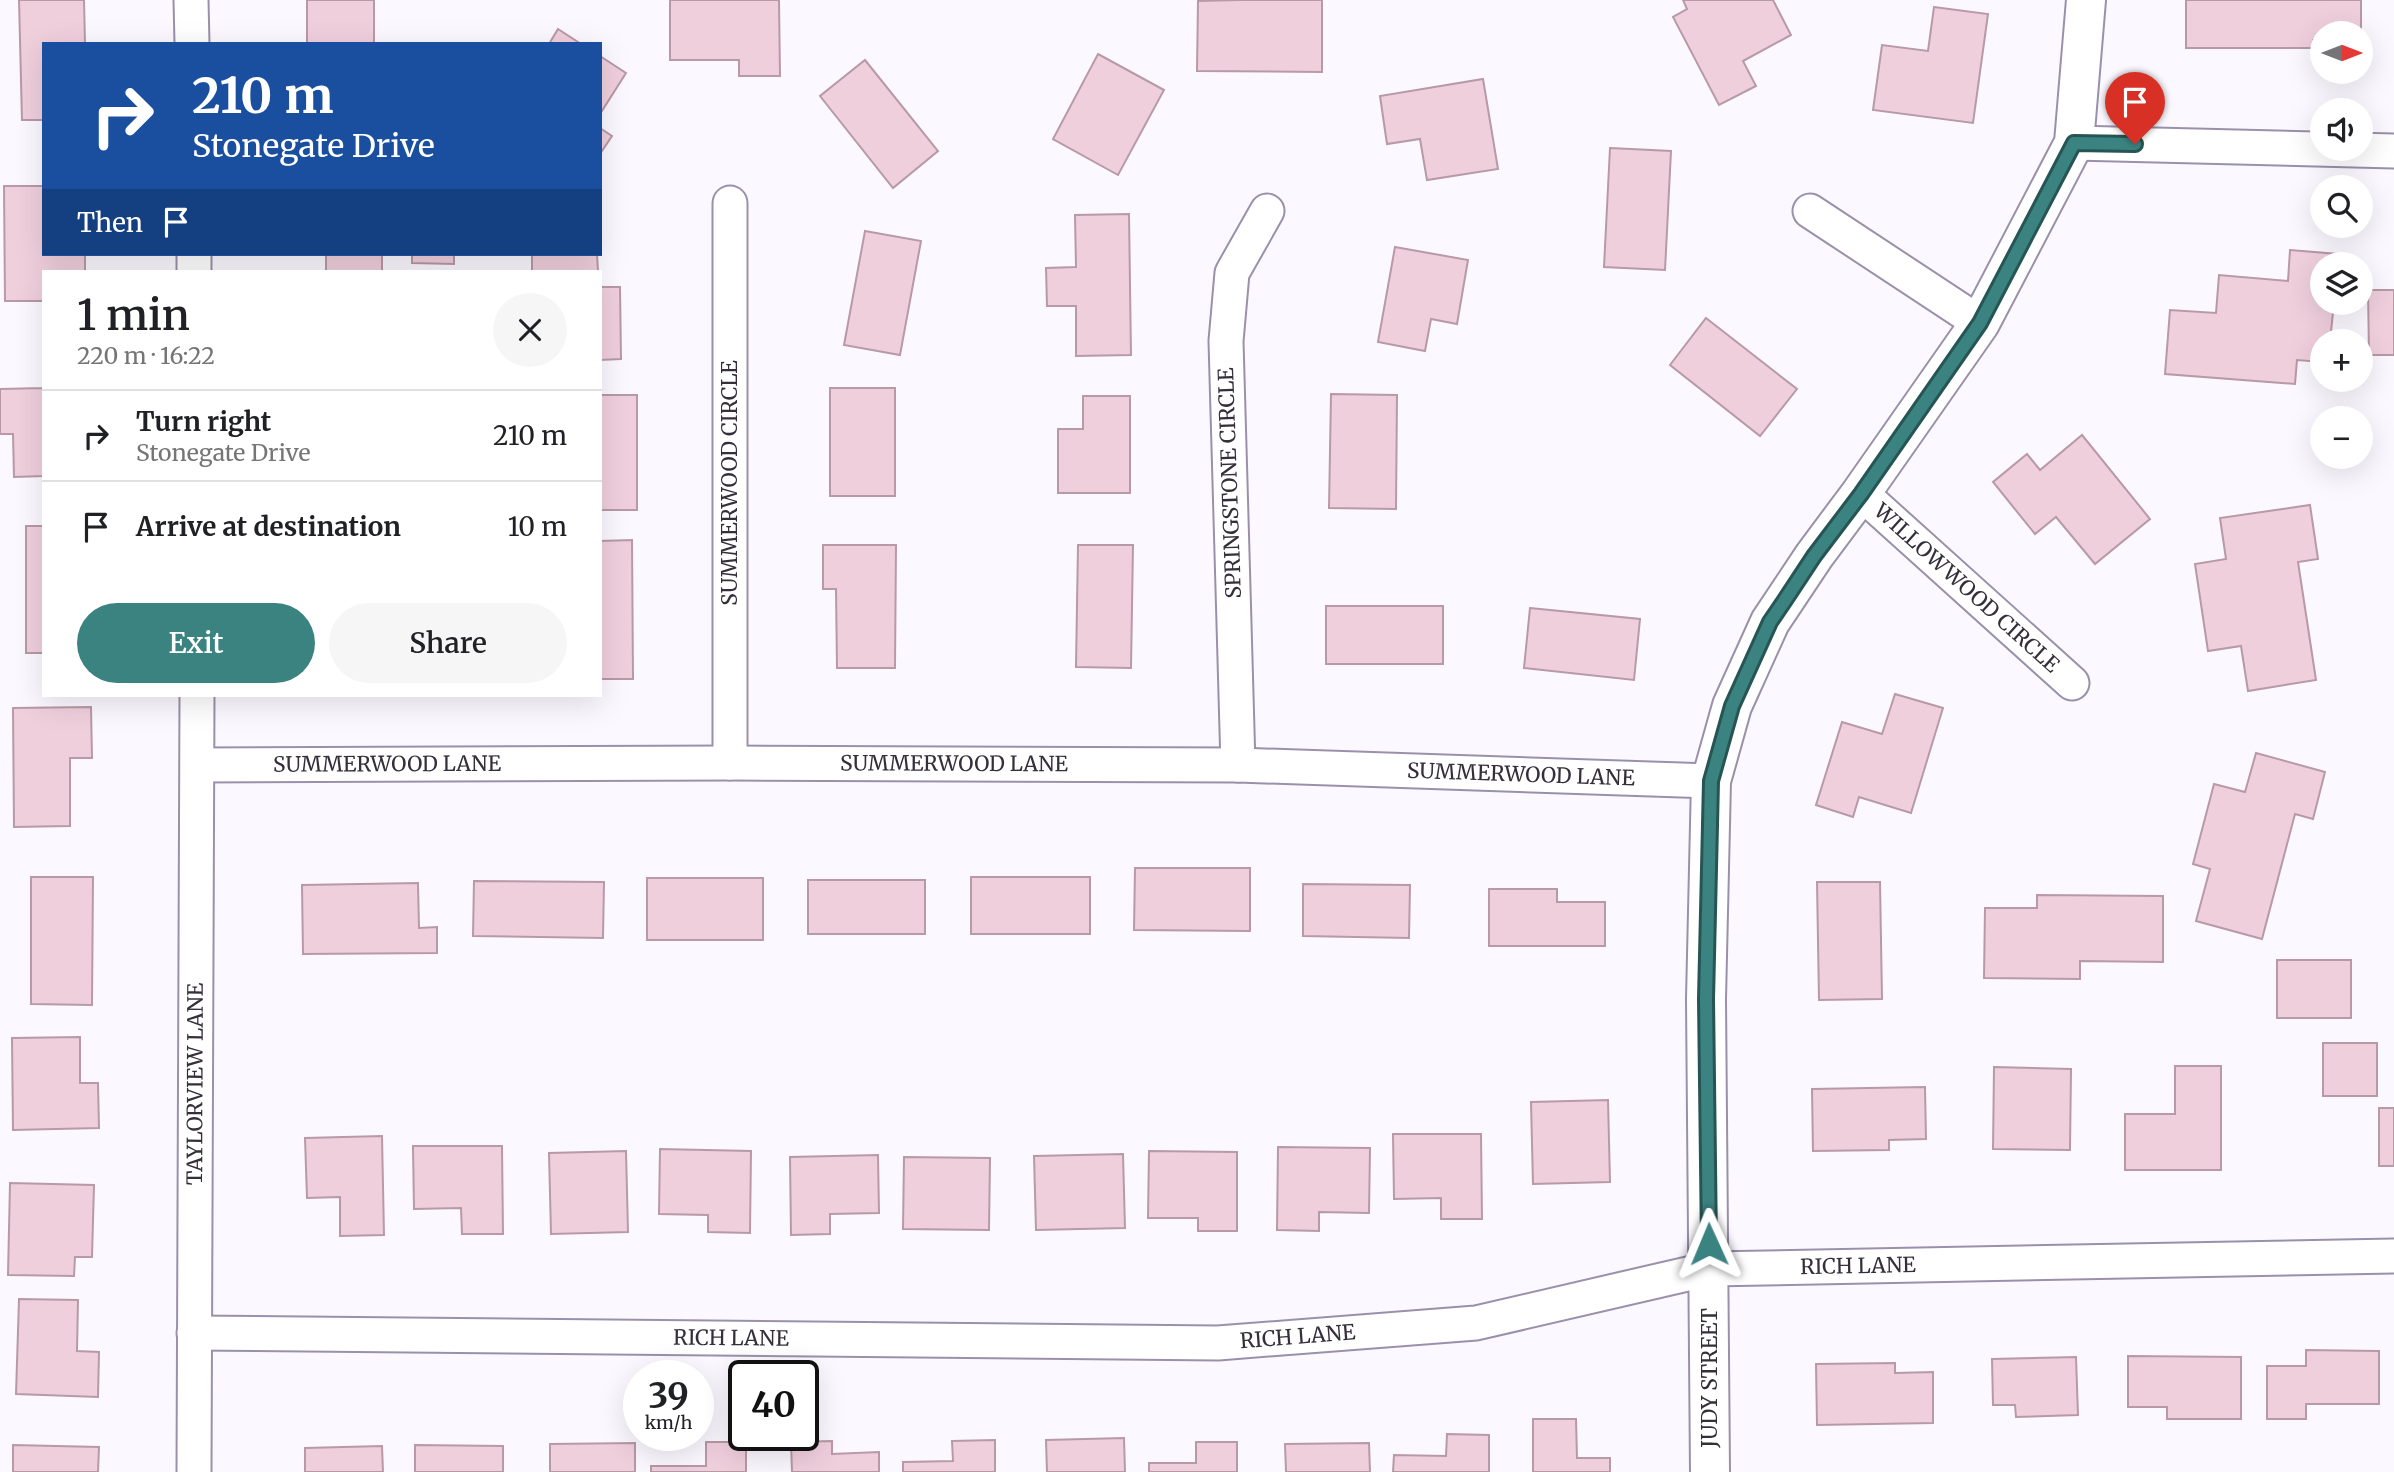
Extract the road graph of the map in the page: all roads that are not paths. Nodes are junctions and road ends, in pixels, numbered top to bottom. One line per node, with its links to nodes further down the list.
1 (191, 0): 3 (street)
2 (2087, 0): 4 (street, JUDY STREET)
3 (192, 42)
4 (2074, 143): 5 (street); 9 (street, JUDY STREET)
5 (2394, 151)
6 (730, 203): 13 (street, SUMMERWOOD CIRCLE)
7 (1268, 211): 15 (street, SPRINGSTONE CIRCLE)
8 (1810, 211): 9 (street)
9 (1980, 323): 10 (street, JUDY STREET)
10 (1861, 494): 11 (street, WILLOWWOOD CIRCLE); 16 (street, JUDY STREET)
11 (2072, 683)
12 (197, 697): 14 (street, TAYLORVIEW LANE)
13 (730, 763): 14 (street, SUMMERWOOD LANE); 15 (street, SUMMERWOOD LANE)
14 (198, 765): 19 (street, TAYLORVIEW LANE)
15 (1237, 765): 16 (street, SUMMERWOOD LANE)
16 (1711, 781): 18 (street, JUDY STREET)
17 (2394, 1256): 18 (street, RICH LANE)
18 (1709, 1269): 19 (street, RICH LANE); 21 (street, JUDY STREET)
19 (194, 1333): 20 (street, TAYLORVIEW LANE)
20 (194, 1472)
21 (1710, 1472)

